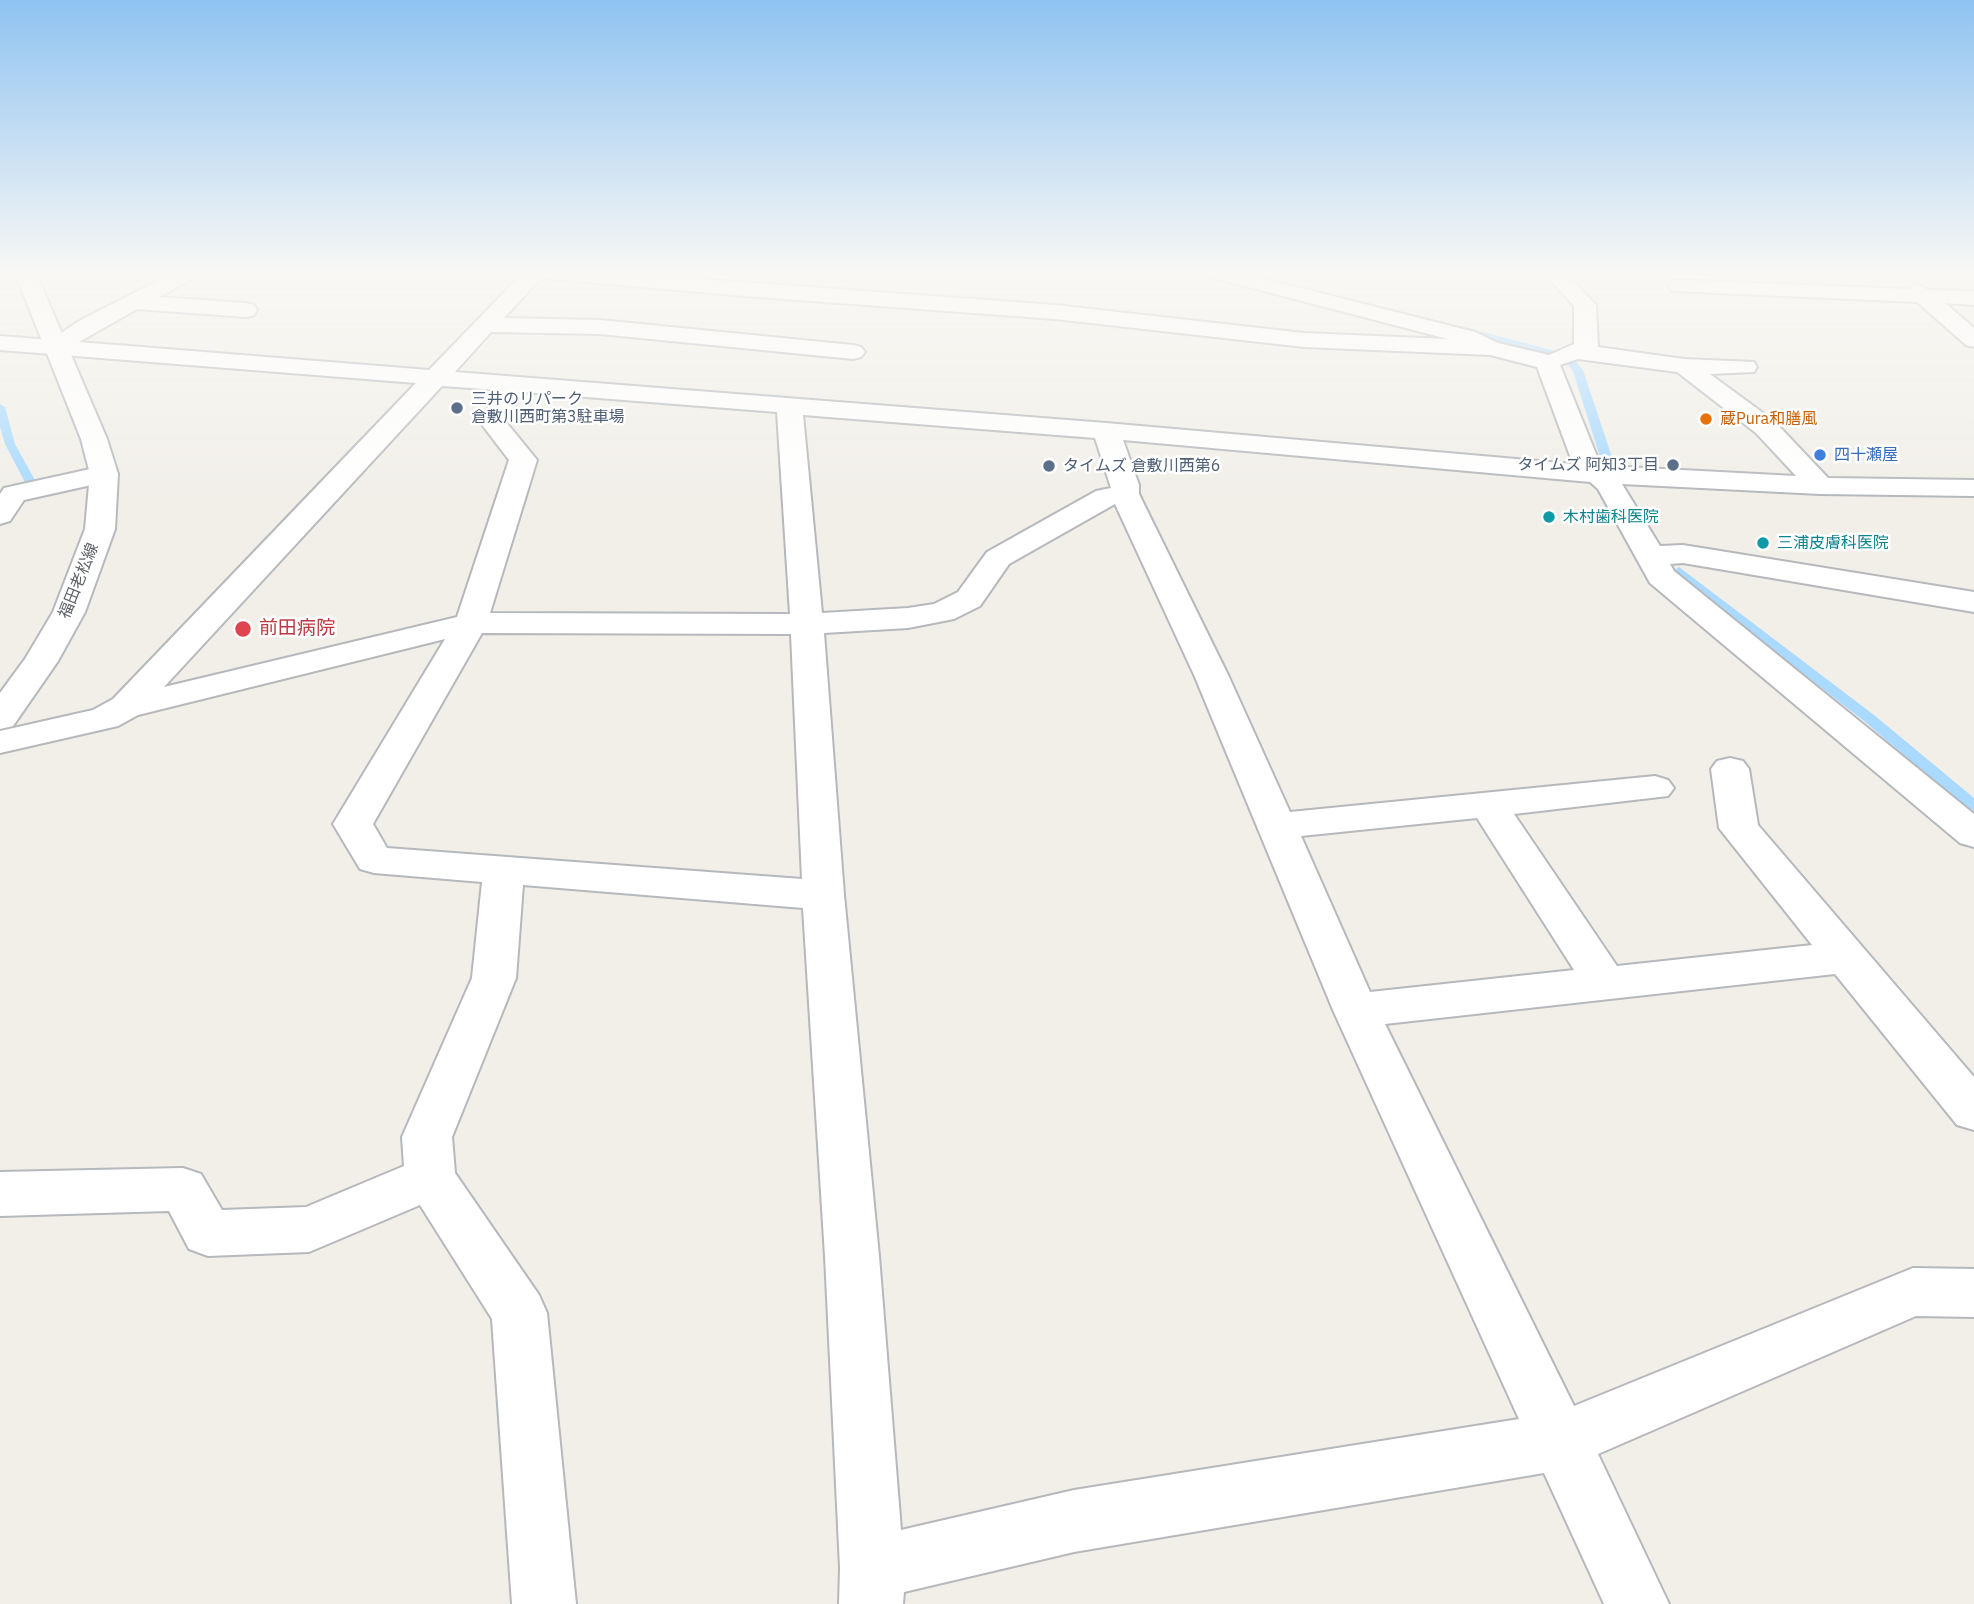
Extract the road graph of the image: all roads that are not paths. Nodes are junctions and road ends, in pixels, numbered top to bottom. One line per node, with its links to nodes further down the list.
1 (55, 348): 11 (street); 15 (street, 福田老松線)
2 (464, 348): 11 (street)
3 (670, 348): 12 (street)
4 (1487, 348): 5 (street)
5 (1490, 348): 8 (street)
6 (1586, 348): 8 (street)
7 (853, 352): 12 (street)
8 (1562, 357): 9 (street); 16 (street)
9 (1684, 366): 10 (street); 17 (street)
10 (1745, 368)
11 (434, 379): 13 (street); 25 (street)
12 (782, 381): 13 (street); 14 (street); 24 (street)
13 (514, 384): 23 (street)
14 (1106, 431): 16 (street); 19 (street)
15 (104, 474): 20 (street); 26 (street, 福田老松線)
16 (1598, 474): 17 (street); 21 (street)
17 (1821, 486): 18 (street)
18 (1974, 488)
19 (1125, 494): 24 (street); 31 (street)
20 (0, 515)
21 (1651, 555): 22 (street); 32 (street)
22 (1974, 602)
23 (471, 623): 24 (street); 25 (street); 33 (street)
24 (807, 624): 34 (street)
25 (125, 707): 27 (street)
26 (0, 718)
27 (0, 742)
28 (1730, 769): 35 (street)
29 (1655, 788): 30 (street)
30 (1488, 804): 31 (street); 36 (street)
31 (1276, 826): 37 (street)
32 (1974, 834)
33 (504, 870): 34 (street); 39 (street)
34 (823, 895): 43 (street)
35 (1846, 957): 36 (street); 38 (street)
36 (1605, 983): 37 (street)
37 (1356, 1010): 42 (street)
38 (1974, 1111)
39 (430, 1178): 40 (street); 44 (street)
40 (0, 1194)
41 (1974, 1293): 42 (street)
42 (1560, 1441): 43 (street); 45 (street)
43 (871, 1586)
44 (544, 1604)
45 (1637, 1604)

